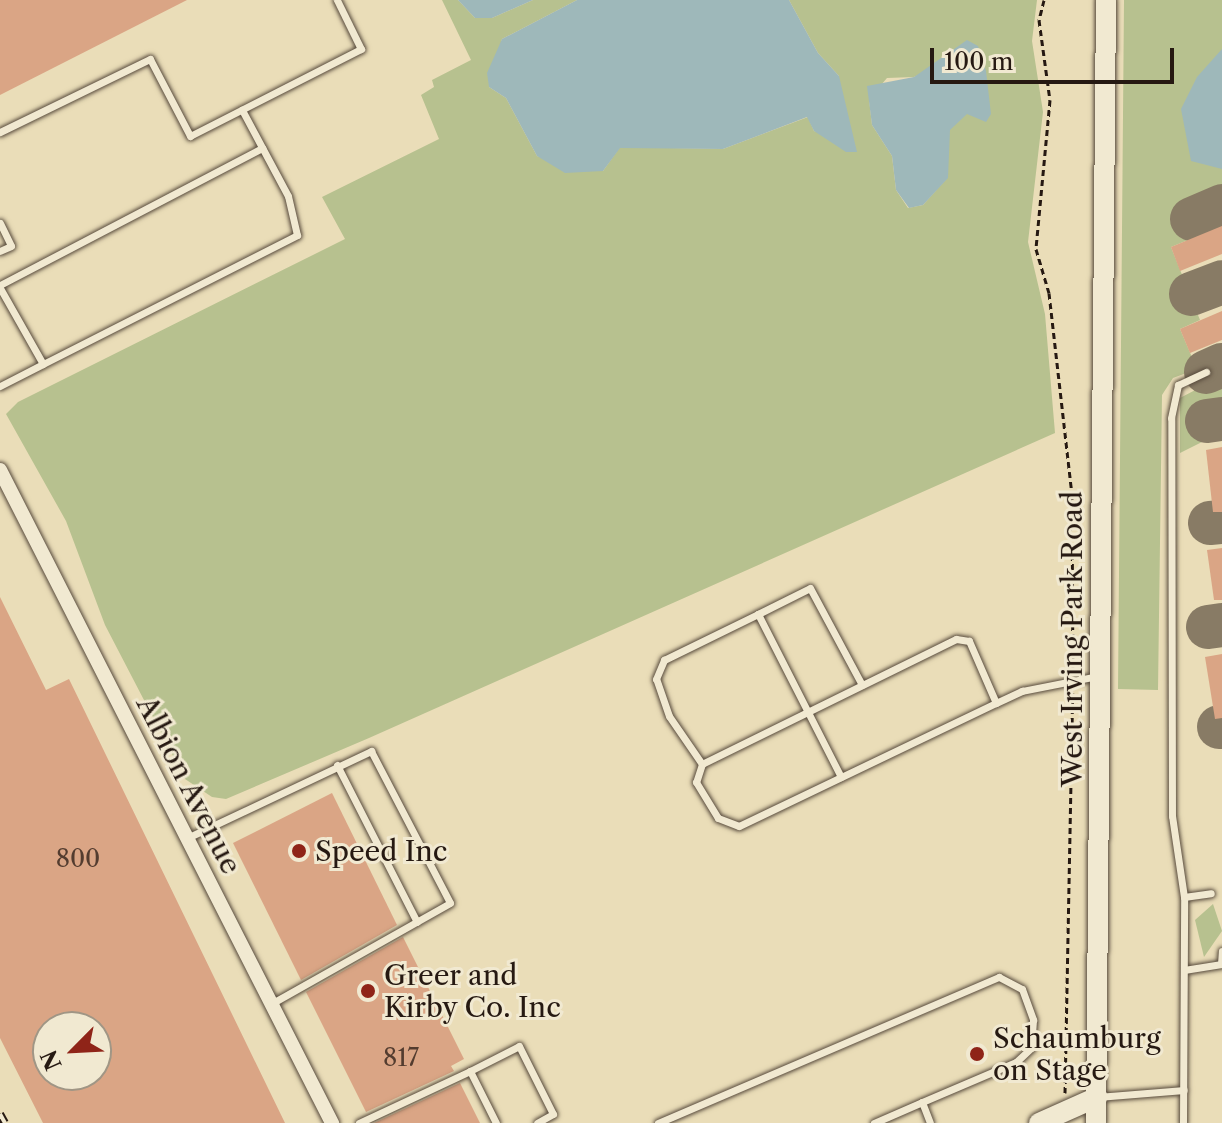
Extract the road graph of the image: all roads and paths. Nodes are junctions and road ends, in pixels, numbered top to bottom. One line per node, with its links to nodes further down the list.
1 (337, 0): 4 (lane)
2 (1044, 0): 15 (path)
3 (1106, 0): 16 (main road, West Irving Park Road)
4 (242, 110): 5 (lane); 6 (lane)
5 (0, 132)
6 (262, 148): 9 (lane); 10 (lane)
7 (0, 223): 8 (lane)
8 (0, 251)
9 (0, 286): 10 (lane)
10 (43, 364): 12 (lane)
11 (1206, 372): 25 (lane)
12 (0, 386)
13 (0, 470): 23 (street, Albion Avenue)
14 (758, 614): 17 (lane); 19 (lane); 20 (lane)
15 (1073, 676): 16 (lane); 18 (lane); 32 (path)
16 (1100, 676): 34 (main road, West Irving Park Road)
17 (862, 685): 18 (lane); 19 (lane)
18 (996, 703): 22 (lane)
19 (807, 712): 20 (lane); 22 (lane)
20 (702, 764): 22 (lane)
21 (337, 765): 23 (lane); 26 (lane); 26 (lane)
22 (841, 777)
23 (187, 838): 30 (street, Albion Avenue)
24 (1211, 893): 25 (lane)
25 (1184, 897): 29 (lane)
26 (417, 922): 30 (lane)
27 (1222, 951): 28 (lane)
28 (1222, 964): 29 (lane)
29 (1184, 970): 33 (lane)
30 (271, 1004): 36 (street, Albion Avenue)
31 (470, 1071): 37 (lane); 38 (lane); 39 (lane)
32 (1067, 1081)
33 (1184, 1090): 34 (lane); 45 (lane)
34 (1097, 1097): 43 (main road); 44 (main road, West Irving Park Road)
35 (922, 1102): 40 (lane); 41 (lane); 42 (lane)
36 (332, 1123)
37 (359, 1123)
38 (496, 1123)
39 (537, 1123)
40 (658, 1123)
41 (874, 1123)
42 (930, 1123)
43 (1039, 1123)
44 (1096, 1123)
45 (1183, 1123)

